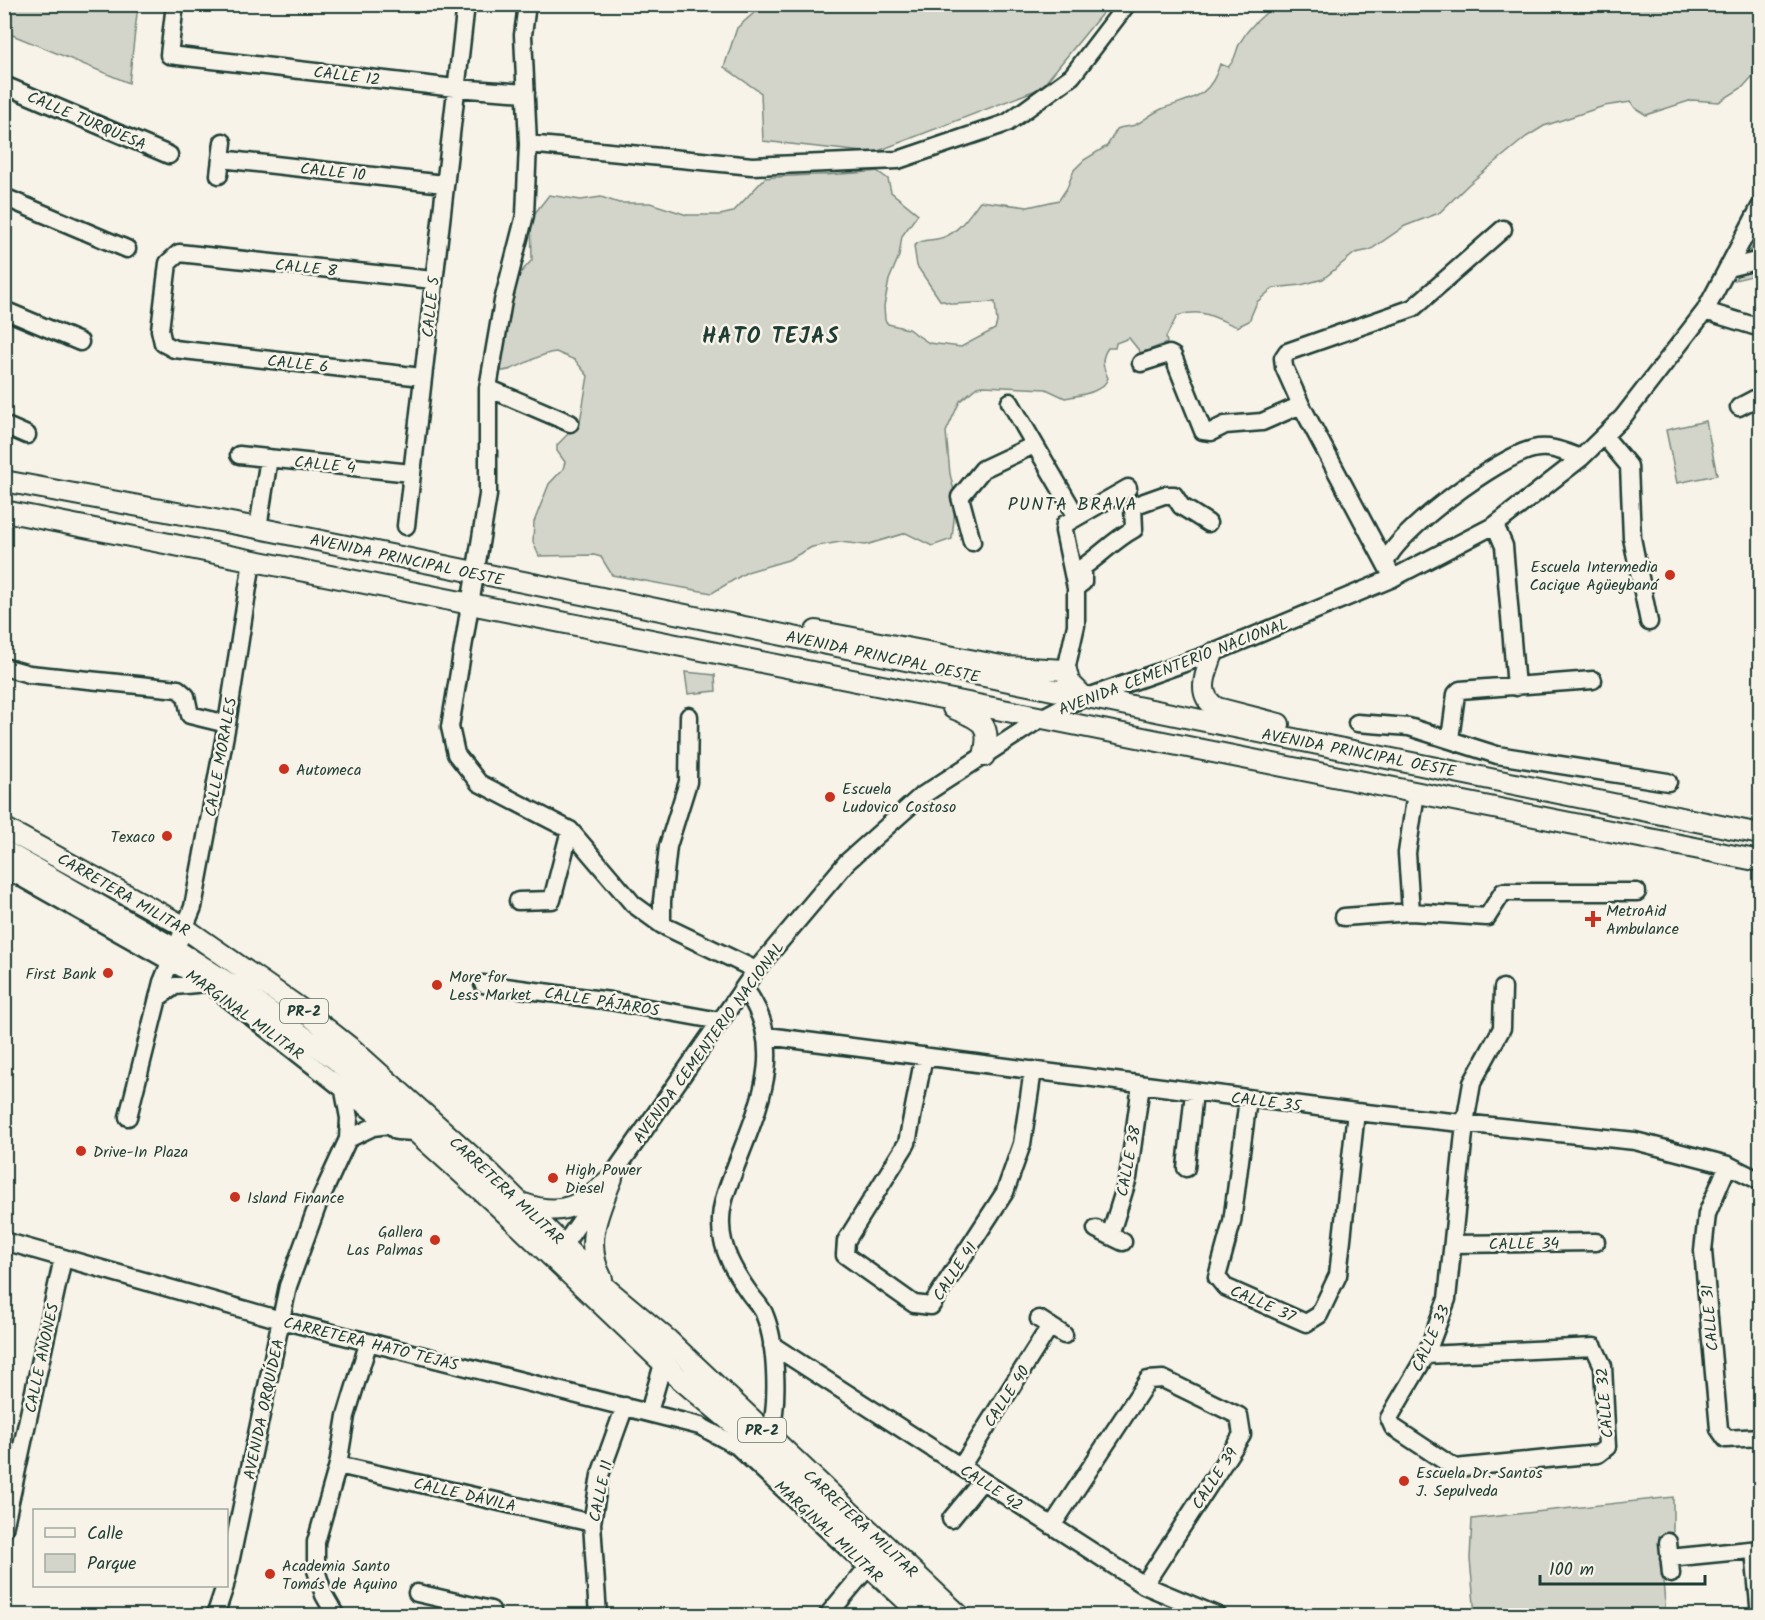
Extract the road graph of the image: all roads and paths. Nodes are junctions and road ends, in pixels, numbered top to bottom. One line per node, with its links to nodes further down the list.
1 (175, 4): 6 (street, CALLE 12)
2 (466, 4): 6 (street, CALLE 5)
3 (527, 4): 7 (street)
4 (1127, 4): 9 (street)
5 (4, 85): 10 (street, CALLE TURQUESA)
6 (455, 88): 7 (street, CALLE 12); 11 (street, CALLE 5)
7 (525, 93): 9 (street)
8 (223, 142): 11 (street, CALLE 10)
9 (528, 144): 26 (street)
10 (169, 155)
11 (444, 184): 18 (street, CALLE 5)
12 (4, 197): 15 (street)
13 (1761, 207): 17 (street, AVENIDA CEMENTERIO NACIONAL)
14 (1503, 229): 29 (street)
15 (127, 249)
16 (1761, 260): 17 (street)
17 (1728, 268): 20 (street, AVENIDA CEMENTERIO NACIONAL)
18 (433, 280): 23 (street, CALLE 8); 25 (street, CALLE 5)
19 (4, 310): 22 (street)
20 (1705, 311): 21 (street); 34 (street, AVENIDA CEMENTERIO NACIONAL)
21 (1761, 325)
22 (80, 342)
23 (174, 350): 25 (street, CALLE 6)
24 (1141, 363): 29 (street)
25 (422, 377): 39 (street, CALLE 5)
26 (488, 388): 31 (street); 51 (street)
27 (1761, 396): 30 (street)
28 (1010, 402): 35 (street)
29 (1301, 405): 50 (street)
30 (1739, 407)
31 (570, 423)
32 (4, 425): 33 (street)
33 (27, 435)
34 (1604, 436): 38 (street, AVENIDA CEMENTERIO NACIONAL); 54 (street)
35 (1034, 444): 43 (street); 48 (street)
36 (239, 455): 37 (street, CALLE 4)
37 (269, 458): 39 (street, CALLE 4); 47 (street)
38 (1581, 458): 45 (street, AVENIDA CEMENTERIO NACIONAL); 50 (street)
39 (411, 473): 46 (street, CALLE 5)
40 (4, 481): 47 (main road, AVENIDA PRINCIPAL OESTE)
41 (1128, 488): 43 (street)
42 (4, 511): 49 (main road, AVENIDA PRINCIPAL OESTE)
43 (1077, 517): 52 (street)
44 (1208, 523): 52 (street)
45 (1495, 525): 50 (street, AVENIDA CEMENTERIO NACIONAL); 60 (street)
46 (406, 526)
47 (258, 528): 51 (main road, AVENIDA PRINCIPAL OESTE)
48 (972, 542)
49 (252, 561): 53 (main road, AVENIDA PRINCIPAL OESTE); 66 (street, CALLE MORALES)
50 (1390, 570): 56 (street, AVENIDA CEMENTERIO NACIONAL)
51 (474, 573): 53 (street); 55 (main road, AVENIDA PRINCIPAL OESTE)
52 (1076, 588): 58 (street)
53 (469, 602): 61 (main road, AVENIDA PRINCIPAL OESTE); 75 (street)
54 (1649, 622)
55 (753, 629): 58 (main road); 62 (main road, AVENIDA PRINCIPAL OESTE)
56 (1213, 653): 62 (street, AVENIDA CEMENTERIO NACIONAL); 68 (main road)
57 (4, 667): 66 (street)
58 (1066, 670): 62 (main road)
59 (1593, 680): 60 (street)
60 (1516, 687): 67 (street)
61 (906, 689): 64 (main road, AVENIDA PRINCIPAL OESTE); 70 (main road)
62 (1084, 697): 64 (street, AVENIDA CEMENTERIO NACIONAL); 68 (main road, AVENIDA PRINCIPAL OESTE)
63 (689, 716): 84 (street)
64 (1042, 717): 70 (street, AVENIDA CEMENTERIO NACIONAL); 73 (main road, AVENIDA PRINCIPAL OESTE)
65 (1357, 723): 67 (street)
66 (227, 724): 85 (street, CALLE MORALES)
67 (1450, 739): 69 (street)
68 (1304, 740): 71 (main road, AVENIDA PRINCIPAL OESTE)
69 (1497, 755): 71 (street); 72 (street)
70 (984, 756): 87 (street, AVENIDA CEMENTERIO NACIONAL)
71 (1494, 778): 76 (main road, AVENIDA PRINCIPAL OESTE)
72 (1668, 782)
73 (1416, 793): 78 (main road, AVENIDA PRINCIPAL OESTE); 82 (street)
74 (4, 828): 85 (main road, CARRETERA MILITAR / PR-2)
75 (570, 830): 81 (street); 84 (street)
76 (1761, 834)
77 (4, 851): 86 (main road, CARRETERA MILITAR / PR-2)
78 (1761, 861)
79 (4, 868): 86 (street, MARGINAL MILITAR)
80 (1637, 892): 82 (street)
81 (518, 901)
82 (1411, 912): 83 (street)
83 (1344, 917)
84 (662, 925): 87 (street)
85 (184, 928): 86 (street, CALLE MORALES); 111 (main road, CARRETERA MILITAR / PR-2)
86 (173, 955): 88 (street, MARGINAL MILITAR); 92 (street, CALLE MORALES); 105 (main road, CARRETERA MILITAR / PR-2)
87 (756, 970): 90 (street, AVENIDA CEMENTERIO NACIONAL)
88 (208, 983): 92 (street); 98 (street, MARGINAL MILITAR)
89 (483, 984): 93 (street, CALLE PÁJAROS)
90 (744, 988): 93 (street, AVENIDA CEMENTERIO NACIONAL); 94 (street)
91 (1503, 988): 103 (street, CALLE 33)
92 (159, 997): 102 (street, CALLE MORALES)
93 (720, 1021): 109 (street, AVENIDA CEMENTERIO NACIONAL)
94 (767, 1036): 95 (street, CALLE 35); 122 (street)
95 (924, 1056): 96 (street, CALLE 35); 96 (street, CALLE 41)
96 (1033, 1070): 97 (street, CALLE 35)
97 (1141, 1085): 99 (street, CALLE 35); 112 (street, CALLE 38)
98 (344, 1091): 104 (street, MARGINAL MILITAR); 106 (street)
99 (1194, 1092): 100 (street, CALLE 35); 108 (street)
100 (1248, 1099): 101 (street, CALLE 35); 101 (street, CALLE 37)
101 (1356, 1112): 103 (street, CALLE 35)
102 (128, 1117)
103 (1465, 1123): 107 (street, CALLE 35); 115 (street, CALLE 33)
104 (389, 1125): 105 (street, MARGINAL MILITAR); 106 (street)
105 (415, 1132): 116 (main road, CARRETERA MILITAR / PR-2)
106 (348, 1139): 119 (street, AVENIDA ORQUÍDEA)
107 (1728, 1165): 110 (street, CALLE 35); 128 (street, CALLE 31)
108 (1186, 1168)
109 (612, 1178): 111 (main road); 116 (street, AVENIDA CEMENTERIO NACIONAL); 118 (main road)
110 (1761, 1181)
111 (522, 1204): 116 (main road, CARRETERA MILITAR / PR-2)
112 (1110, 1236)
113 (4, 1241): 117 (street, CARRETERA HATO TEJAS)
114 (1596, 1242): 115 (street, CALLE 34)
115 (1453, 1244): 123 (street, CALLE 33)
116 (559, 1253): 118 (main road, CARRETERA MILITAR / PR-2); 124 (main road, CARRETERA MILITAR / PR-2)
117 (63, 1258): 119 (street, CARRETERA HATO TEJAS); 137 (street, CALLE ANONES)
118 (607, 1289): 127 (main road, CARRETERA MILITAR / PR-2)
119 (281, 1320): 121 (street, CARRETERA HATO TEJAS); 141 (street, AVENIDA ORQUÍDEA)
120 (1051, 1327): 132 (street, CALLE 40)
121 (368, 1344): 125 (street, CARRETERA HATO TEJAS); 131 (street)
122 (772, 1345): 127 (street); 132 (street, CALLE 42)
123 (1426, 1355): 130 (street, CALLE 33); 130 (street, CALLE 32)
124 (663, 1364): 126 (street); 152 (main road, CARRETERA MILITAR / PR-2)
125 (625, 1406): 126 (street, CARRETERA HATO TEJAS); 135 (street, CALLE 11)
126 (649, 1412): 129 (street, CARRETERA HATO TEJAS)
127 (769, 1437): 153 (main road, CARRETERA MILITAR / PR-2)
128 (1761, 1437)
129 (737, 1446): 140 (street, MARGINAL MILITAR)
130 (1433, 1453)
131 (338, 1466): 135 (street, CALLE DÁVILA); 148 (street)
132 (961, 1467): 133 (street, CALLE 42)
133 (982, 1481): 134 (street); 136 (street, CALLE 42)
134 (951, 1519)
135 (592, 1523): 149 (street, CALLE 11)
136 (1052, 1526): 142 (street, CALLE 42); 142 (street, CALLE 39)
137 (4, 1529)
138 (1757, 1550): 139 (street); 155 (street)
139 (1669, 1558)
140 (868, 1567): 150 (street); 151 (street, MARGINAL MILITAR)
141 (228, 1574)
142 (1144, 1585): 154 (street, CALLE 42)
143 (225, 1587): 147 (street, AVENIDA ORQUÍDEA)
144 (417, 1593): 145 (street)
145 (457, 1609): 146 (street)
146 (491, 1610)
147 (215, 1616)
148 (336, 1616)
149 (598, 1616)
150 (827, 1616)
151 (920, 1616)
152 (938, 1616)
153 (960, 1616)
154 (1218, 1616)
155 (1760, 1616)

